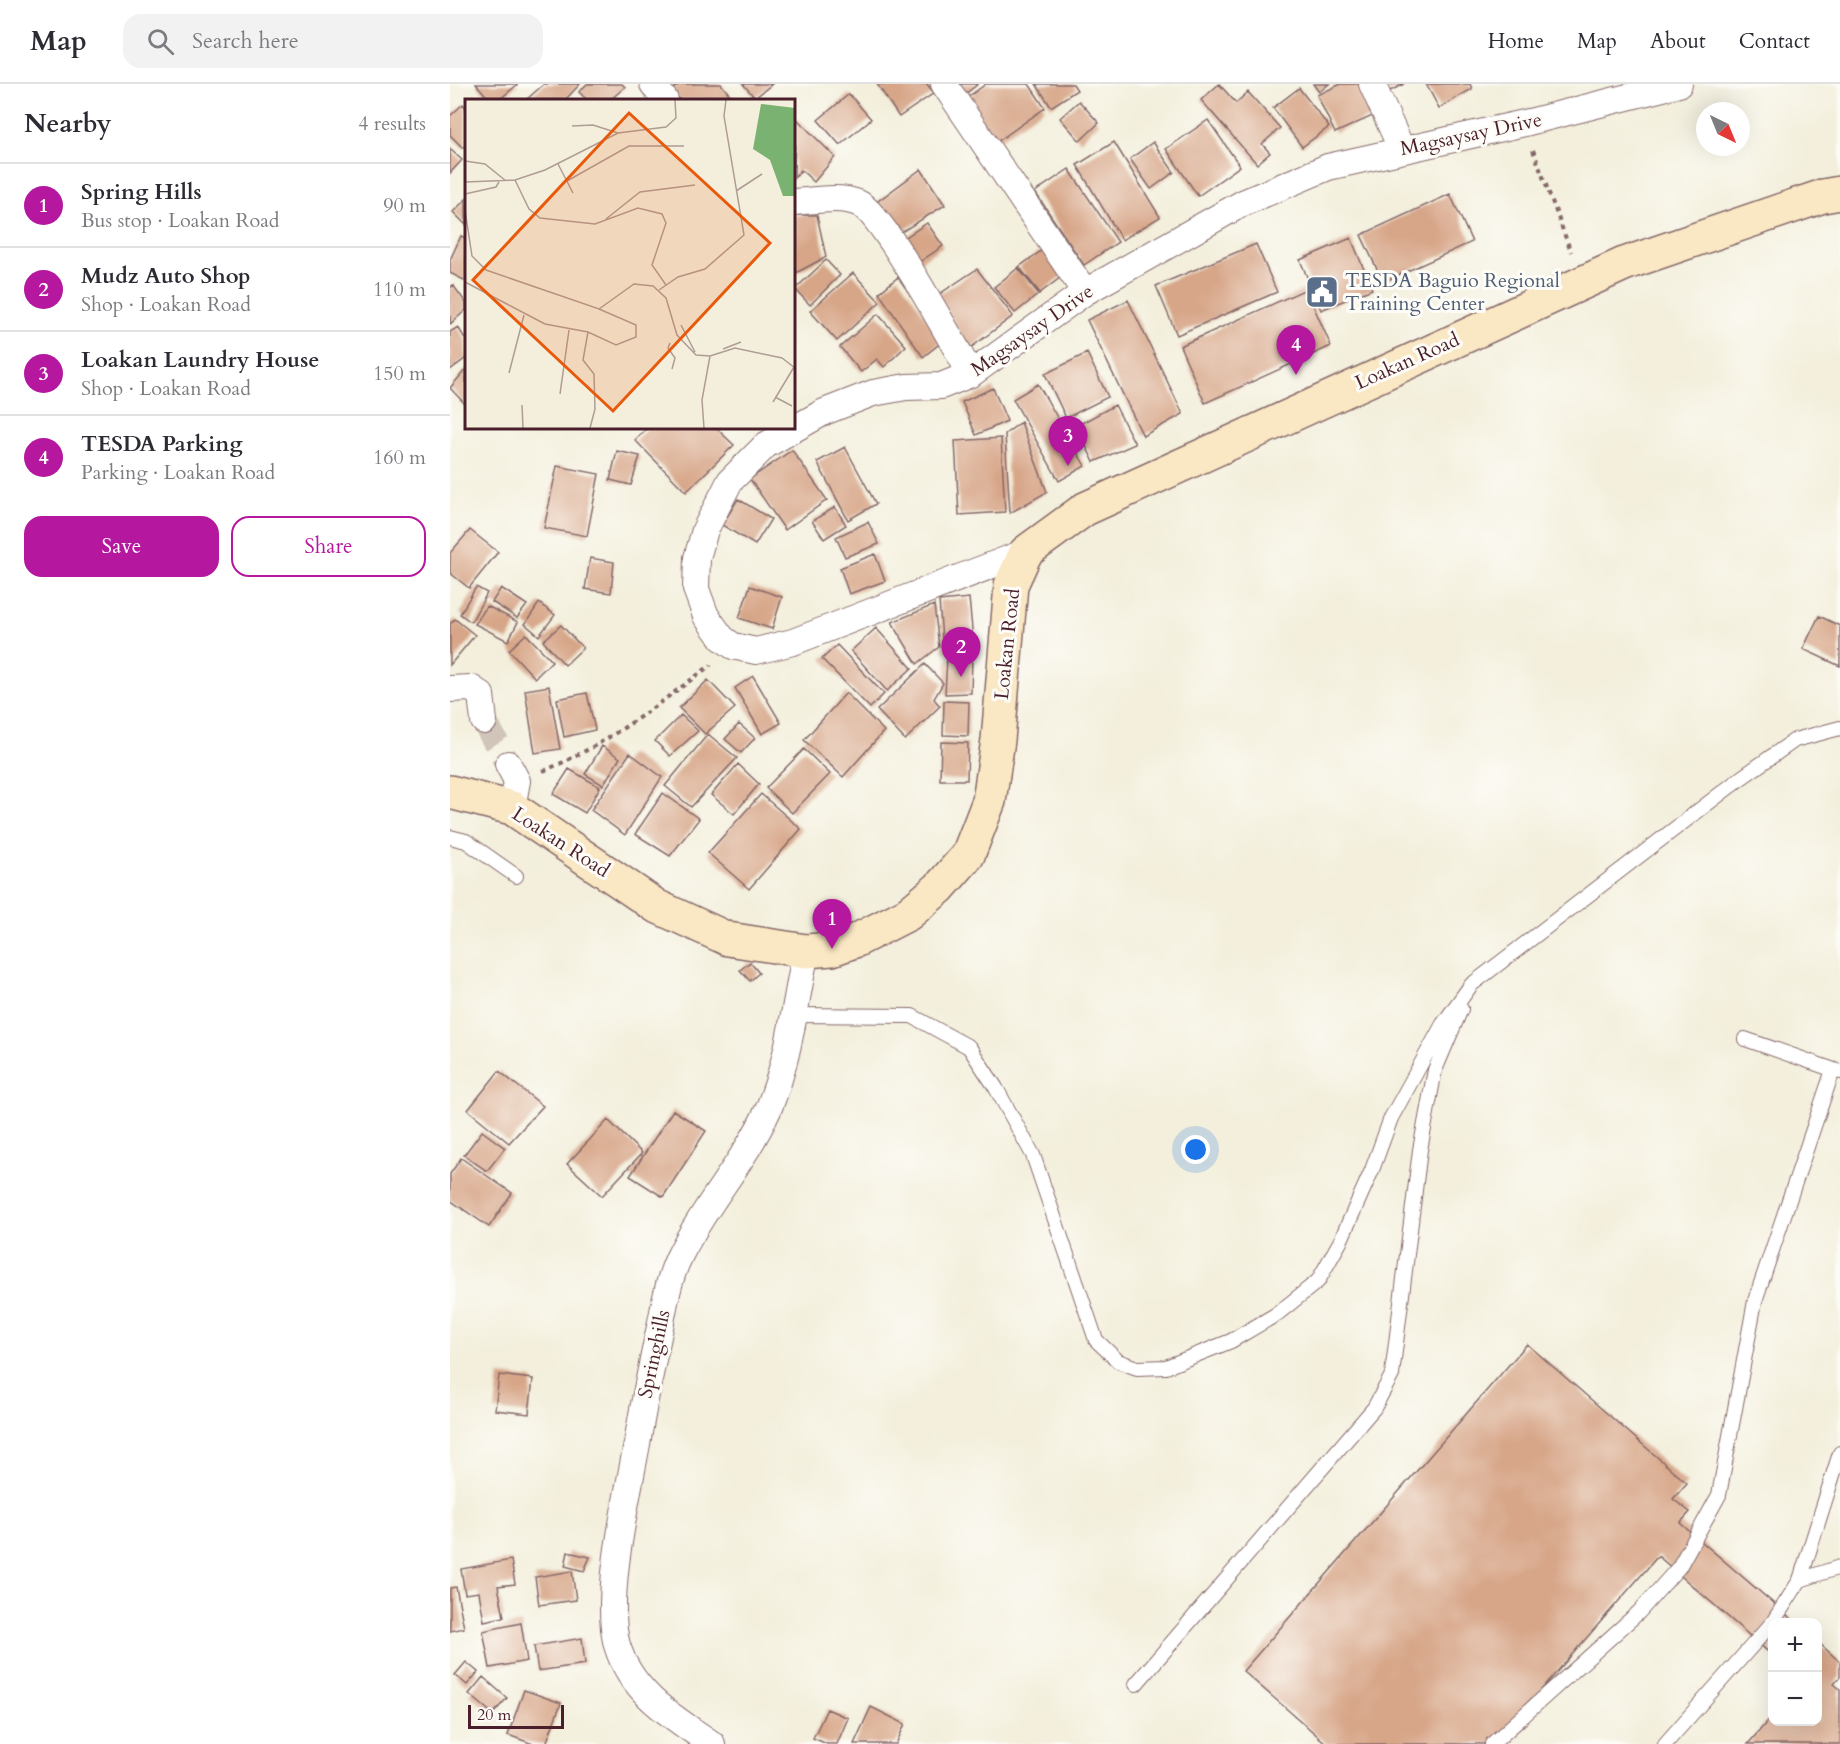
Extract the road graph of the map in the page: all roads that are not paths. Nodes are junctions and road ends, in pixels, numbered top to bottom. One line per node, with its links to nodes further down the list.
1 (653, 84): 5 (street)
2 (944, 84): 9 (street)
3 (1372, 84): 6 (street)
4 (1679, 84): 6 (street, Magsaysay Drive)
5 (664, 99)
6 (1401, 150): 9 (street, Magsaysay Drive)
7 (1840, 193): 13 (main road, Loakan Road)
8 (795, 202): 10 (street)
9 (1085, 292): 10 (street, Magsaysay Drive)
10 (971, 374): 11 (street, Magsaysay Drive)
11 (795, 428)
12 (794, 429): 13 (street, Magsaysay Drive)
13 (1026, 552): 20 (main road, Loakan Road)
14 (450, 689): 15 (street)
15 (484, 721)
16 (1840, 728): 21 (lane)
17 (450, 792): 20 (main road, Loakan Road)
18 (450, 837): 19 (lane)
19 (516, 876)
20 (807, 951): 22 (street, Springhills)
21 (1471, 985): 22 (lane); 28 (lane)
22 (793, 1015): 29 (street, Springhills)
23 (1745, 1039): 24 (lane)
24 (1837, 1071): 30 (lane)
25 (1840, 1453): 27 (lane)
26 (1840, 1568): 27 (lane)
27 (1800, 1580): 31 (lane)
28 (1136, 1684)
29 (712, 1744)
30 (1492, 1744)
31 (1665, 1744)

